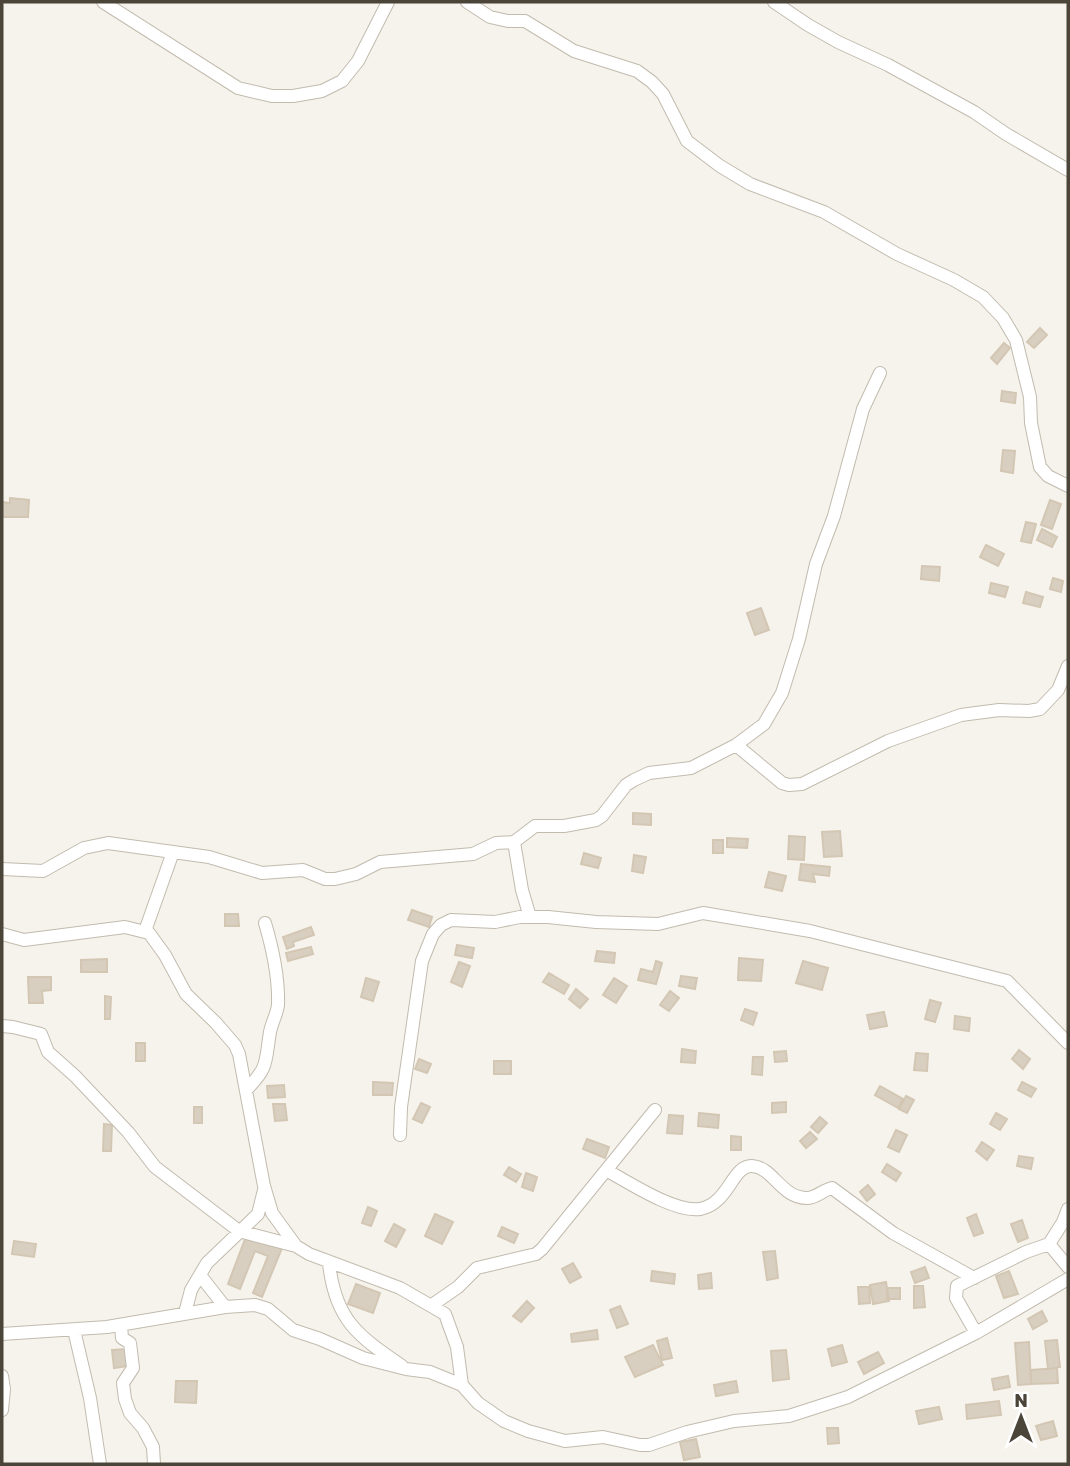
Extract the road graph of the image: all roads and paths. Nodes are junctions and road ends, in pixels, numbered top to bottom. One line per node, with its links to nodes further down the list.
1 (103, 2): 2 (street)
2 (388, 2)
3 (467, 2): 7 (street)
4 (774, 2): 5 (street)
5 (1068, 170)
6 (880, 373): 9 (street)
7 (1068, 486)
8 (1068, 666): 9 (street)
9 (736, 745): 10 (street)
10 (514, 842): 11 (street); 13 (street)
11 (173, 852): 12 (street); 15 (street)
12 (2, 869)
13 (530, 917): 18 (street); 21 (street)
14 (265, 923): 19 (street)
15 (145, 931): 16 (street); 19 (street)
16 (2, 934)
17 (2, 1026): 25 (street)
18 (1068, 1044)
19 (246, 1090): 23 (street)
20 (655, 1111): 22 (street)
21 (400, 1135)
22 (606, 1170): 31 (street); 33 (street)
23 (264, 1186): 25 (street); 27 (street)
24 (1068, 1209): 26 (street)
25 (239, 1231): 27 (street); 30 (street)
26 (1049, 1244): 29 (street); 31 (street)
27 (296, 1246): 28 (street)
28 (329, 1263): 33 (street); 40 (street)
29 (1068, 1267)
30 (200, 1275): 34 (street); 35 (street)
31 (974, 1278): 38 (street)
32 (1068, 1279): 38 (street)
33 (432, 1305): 42 (street)
34 (225, 1307): 35 (street); 40 (street)
35 (185, 1313): 36 (street)
36 (121, 1325): 37 (street); 45 (street)
37 (74, 1330): 39 (street); 44 (street)
38 (976, 1333): 42 (street)
39 (2, 1334)
40 (407, 1369): 42 (street)
41 (2, 1376): 43 (street)
42 (462, 1385)
43 (2, 1410)
44 (100, 1464)
45 (154, 1464)

